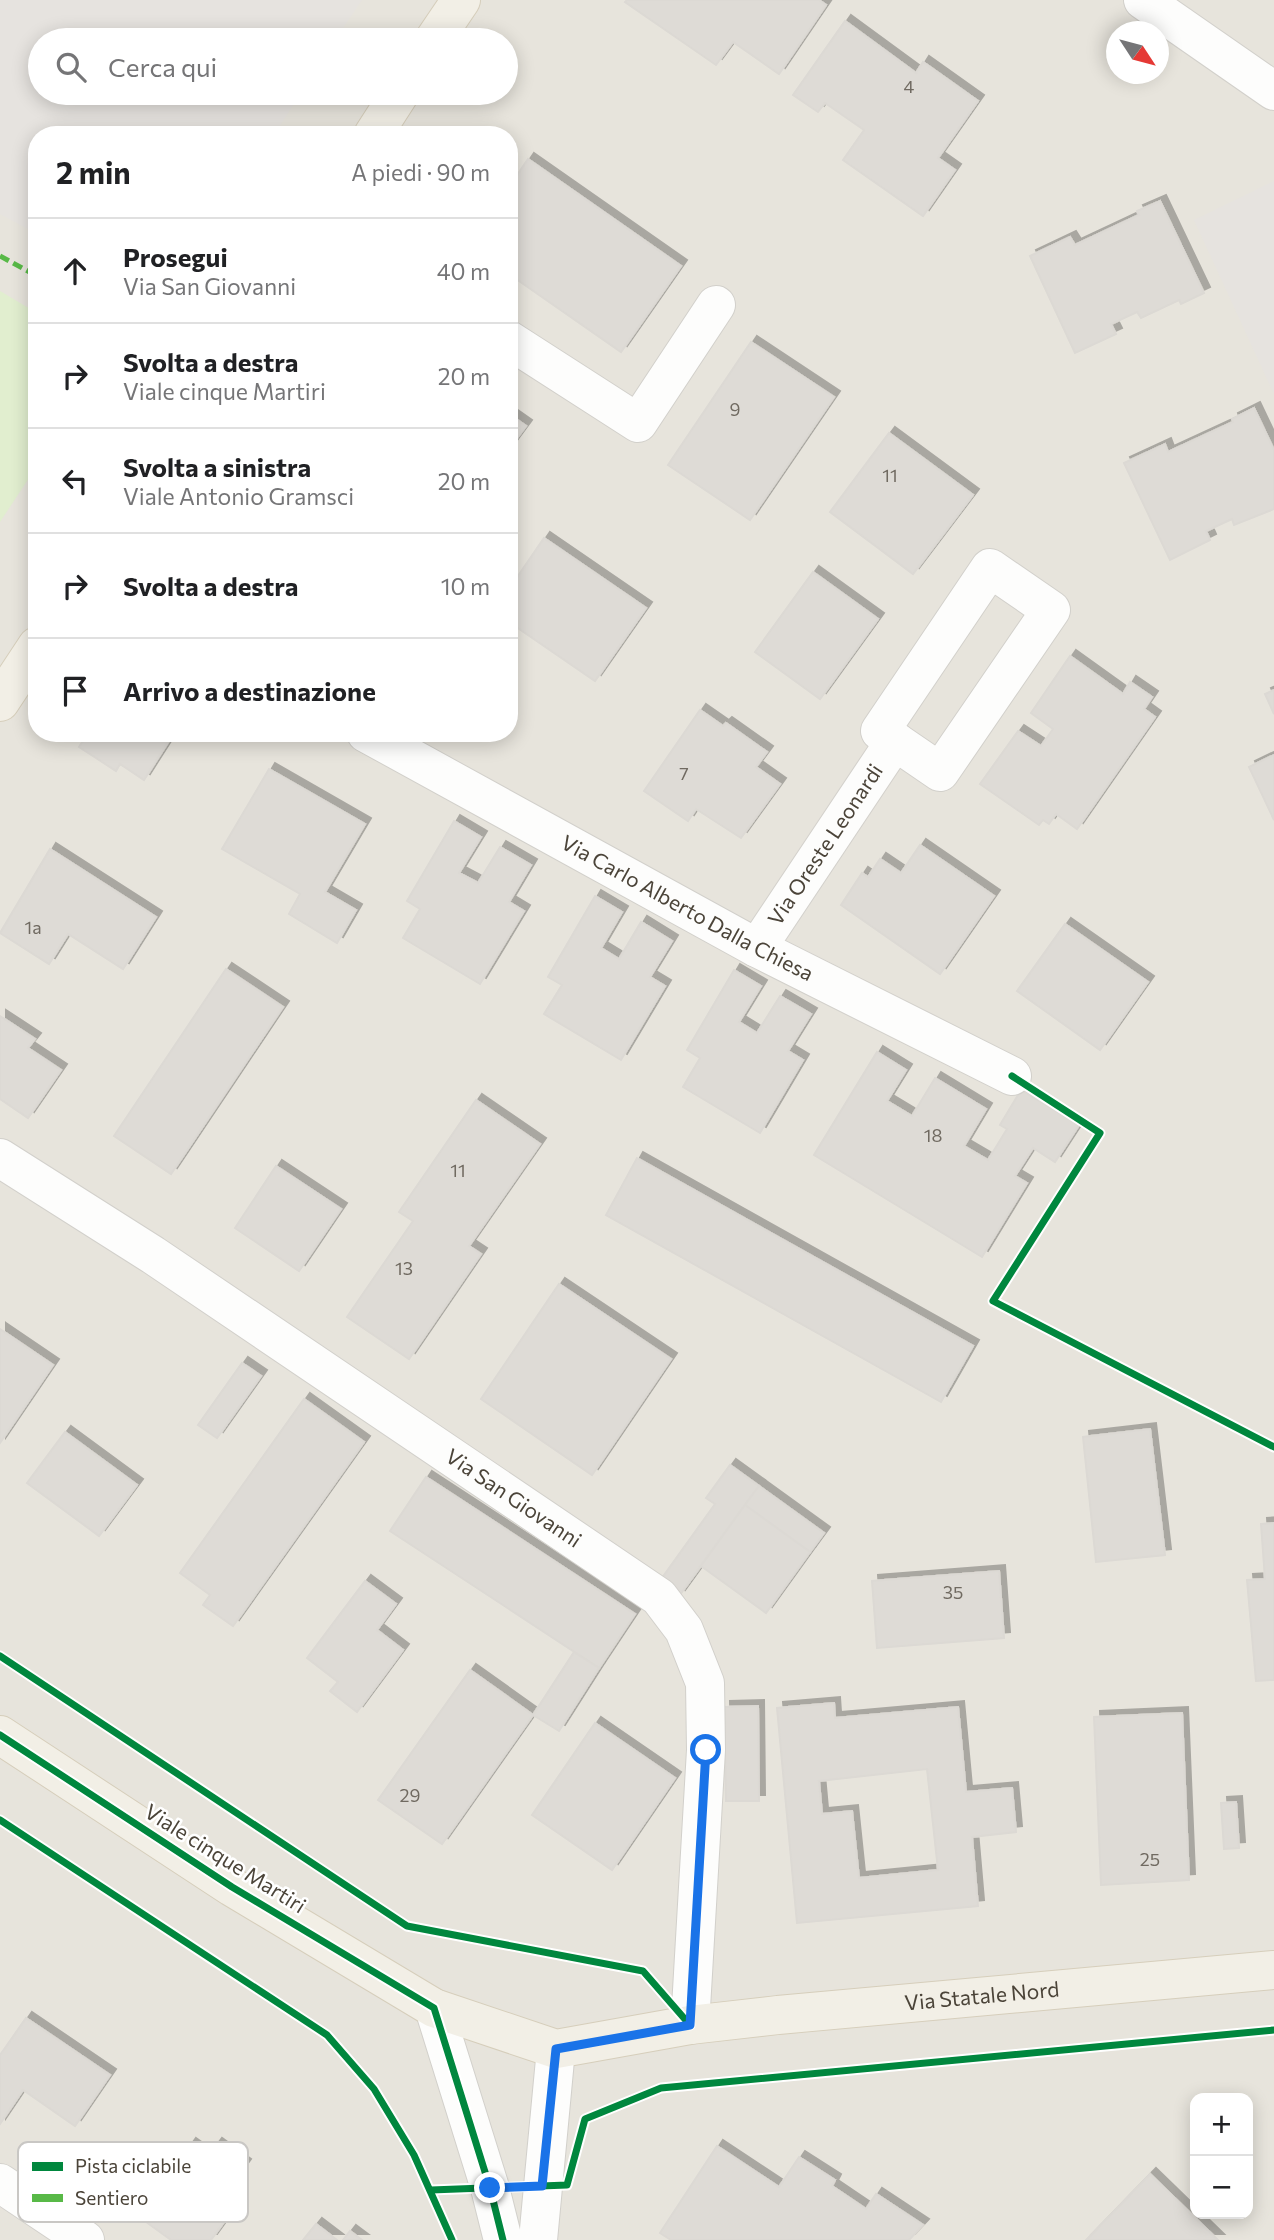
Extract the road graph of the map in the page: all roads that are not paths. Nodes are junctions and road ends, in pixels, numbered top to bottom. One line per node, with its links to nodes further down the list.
1 (461, 0): 3 (main road)
2 (1143, 0): 4 (street)
3 (442, 28)
4 (1274, 91)
5 (392, 105): 6 (main road)
6 (379, 126)
7 (716, 305): 8 (street)
8 (518, 346)
9 (28, 660): 10 (main road)
10 (0, 702)
11 (895, 741): 11 (street, Via Oreste Leonardi); 13 (street, Via Oreste Leonardi)
12 (382, 742): 13 (street, Via Carlo Alberto Dalla Chiesa)
13 (757, 948): 14 (street, Via Carlo Alberto Dalla Chiesa)
14 (1012, 1076)
15 (0, 1158): 19 (street, Via San Giovanni)
16 (0, 1735): 18 (main road, Viale cinque Martiri)
17 (1274, 1970): 19 (main road, Via Statale Nord)
18 (434, 2008): 20 (main road, Viale cinque Martiri); 25 (street)
19 (690, 2025): 20 (main road, Viale cinque Martiri)
20 (556, 2049): 26 (street)
21 (0, 2183): 22 (street)
22 (18, 2195)
23 (58, 2222): 24 (street)
24 (85, 2240)
25 (503, 2240)
26 (538, 2240)

